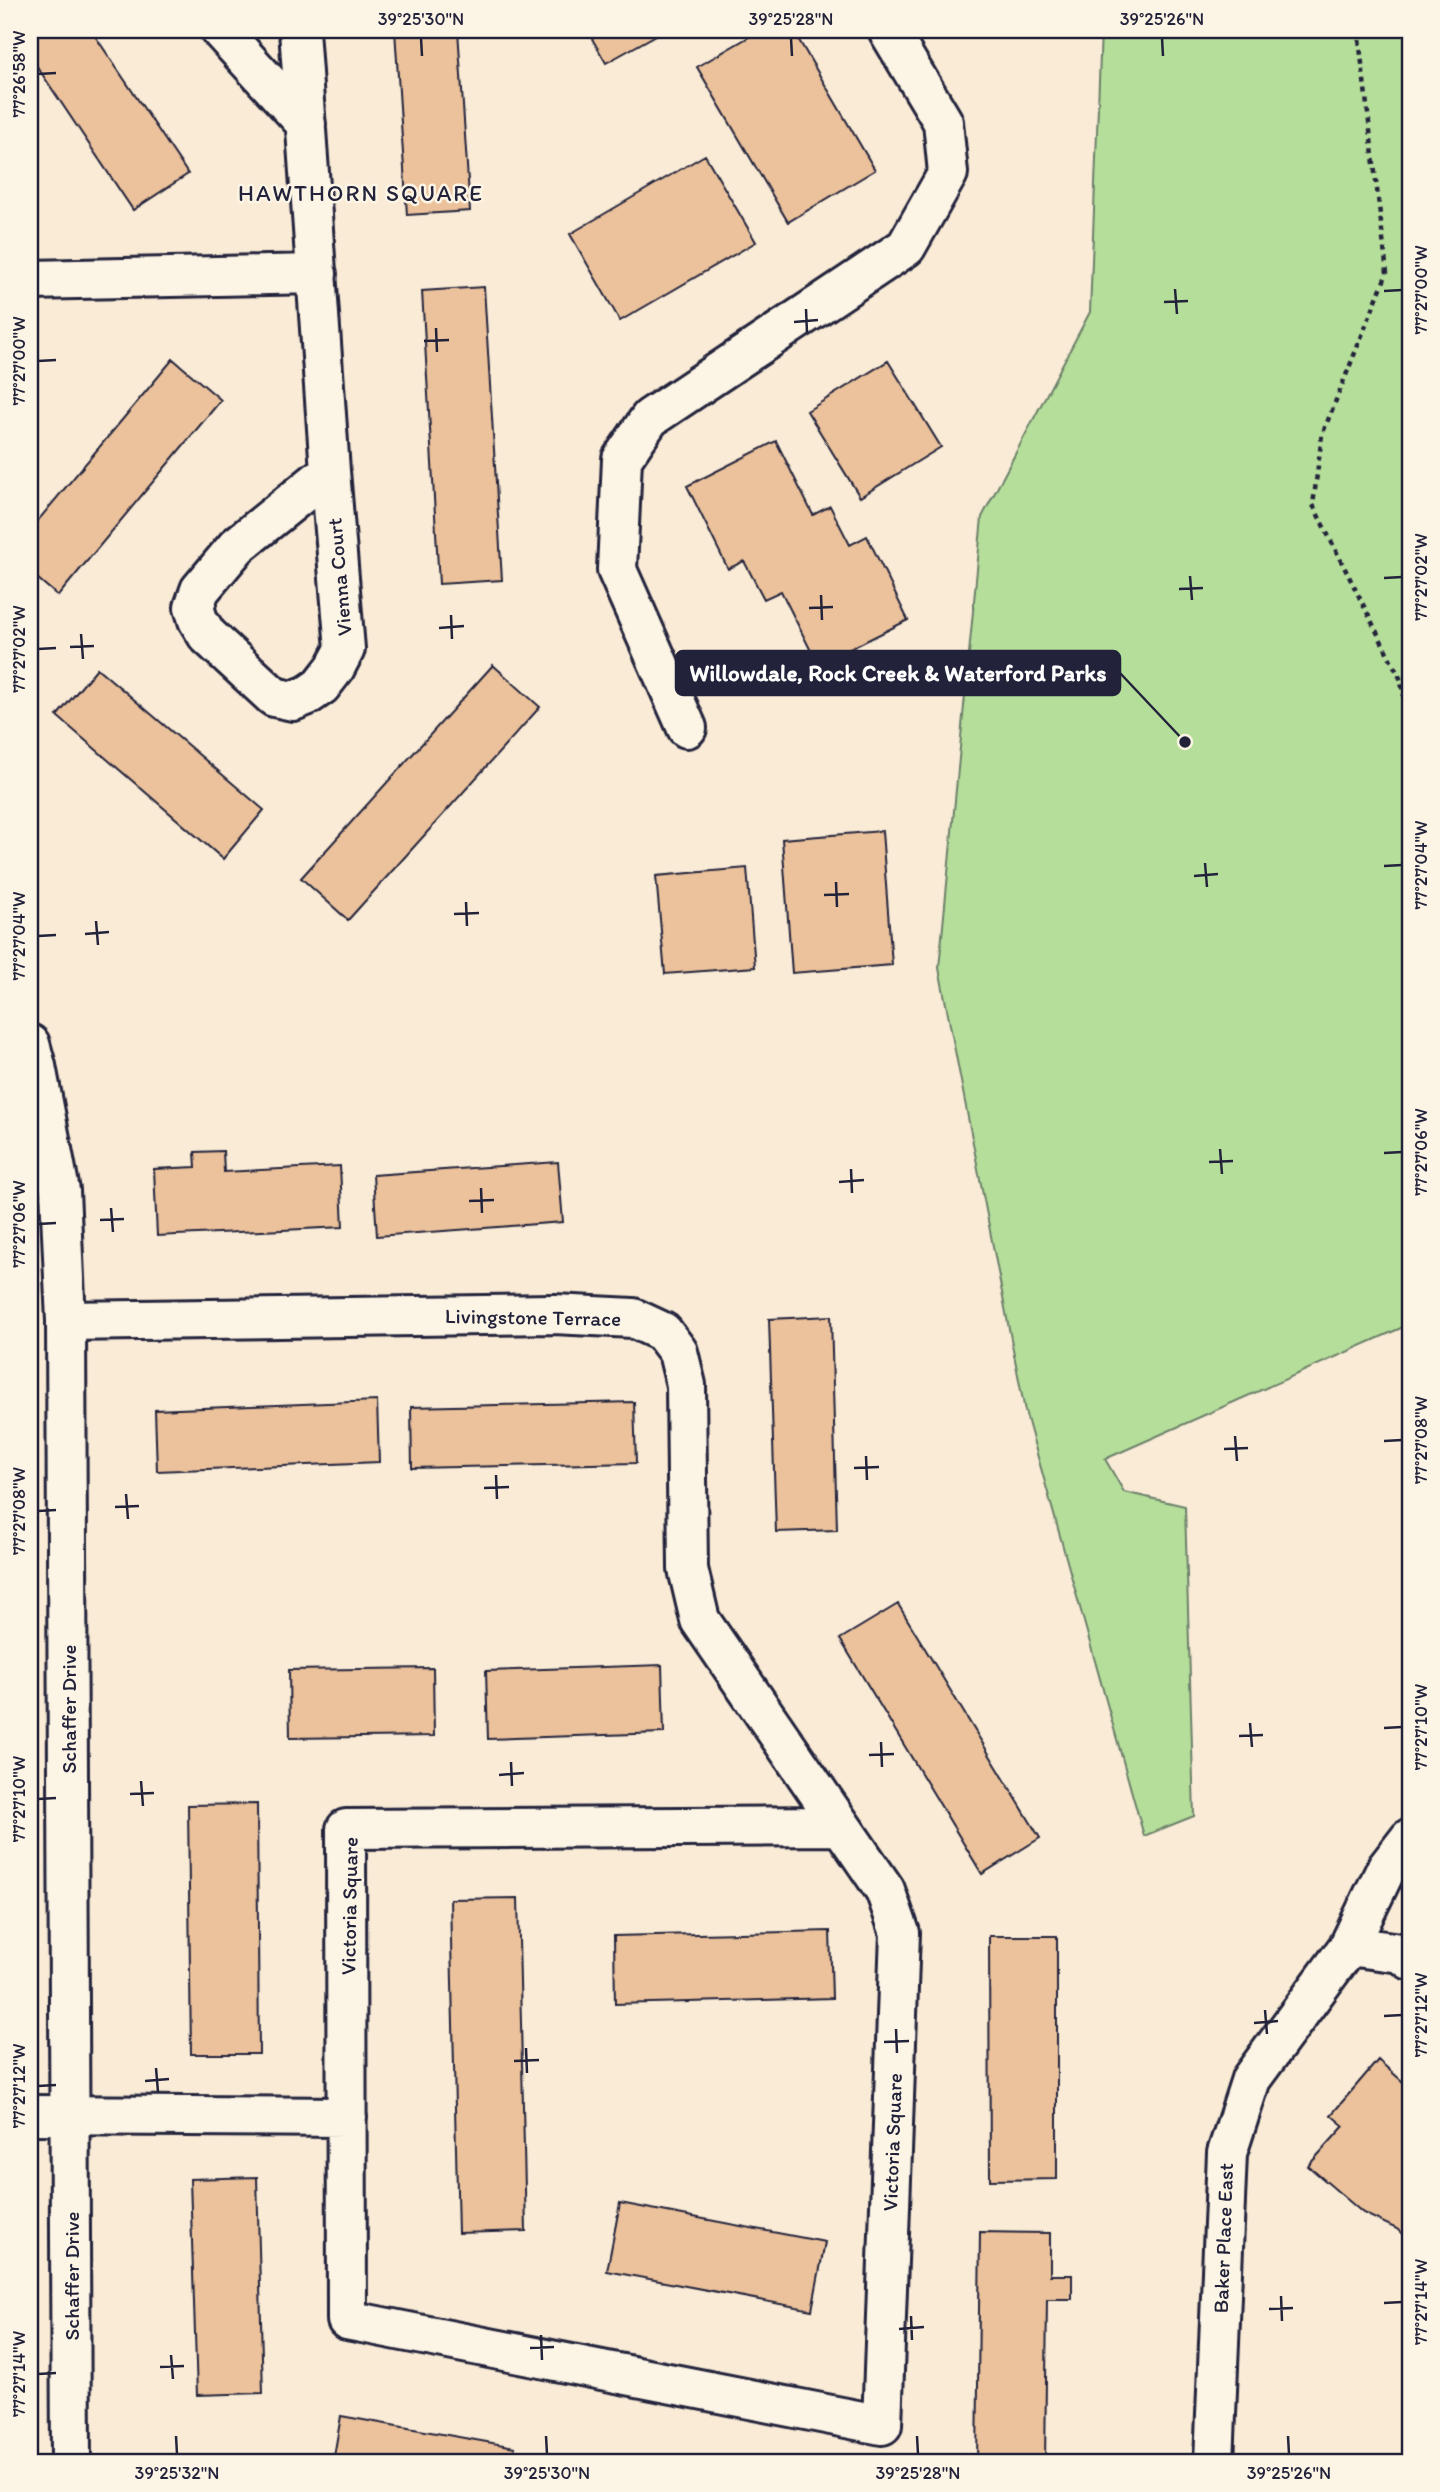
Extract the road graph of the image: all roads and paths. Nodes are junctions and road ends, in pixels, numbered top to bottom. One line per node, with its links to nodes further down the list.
1 (220, 30): 5 (street)
2 (299, 30): 5 (street, Vienna Court)
3 (888, 30): 10 (street)
4 (1358, 30): 9 (path)
5 (306, 124): 6 (street, Vienna Court)
6 (317, 274): 7 (street); 8 (street, Vienna Court)
7 (30, 280)
8 (330, 471): 8 (street, Vienna Court)
9 (1410, 725)
10 (687, 728)
11 (30, 1044): 12 (street, Schaffer Drive)
12 (66, 1321): 13 (street, Livingstone Terrace); 17 (street, Schaffer Drive)
13 (841, 1826): 19 (street, Victoria Square); 19 (street, Victoria Square)
14 (1410, 1838): 15 (street, Baker Place East)
15 (1349, 1946): 16 (street); 21 (street, Baker Place East)
16 (1410, 1960)
17 (70, 2114): 18 (street); 19 (street); 20 (street, Schaffer Drive)
18 (30, 2115)
19 (348, 2117)
20 (71, 2462)
21 (1214, 2462)

